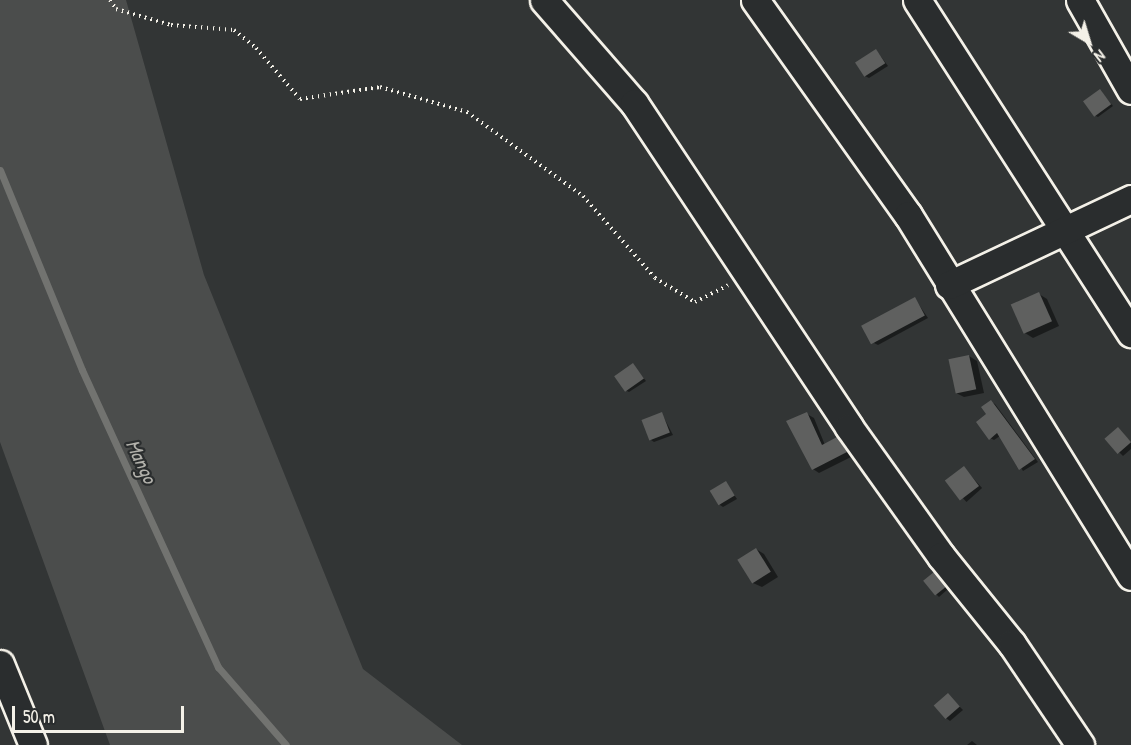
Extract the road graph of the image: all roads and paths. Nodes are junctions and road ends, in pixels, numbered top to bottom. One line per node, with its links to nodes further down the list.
1 (111, 0): 9 (path)
2 (544, 0): 9 (street)
3 (755, 0): 10 (street)
4 (917, 0): 8 (street)
5 (1080, 0): 6 (street)
6 (1131, 90)
7 (1131, 199): 8 (street)
8 (1066, 231): 10 (street); 11 (street)
9 (748, 276): 15 (street)
10 (949, 285): 12 (street)
11 (1131, 333)
12 (1131, 576)
13 (0, 664): 14 (street)
14 (33, 745)
15 (1080, 745)

